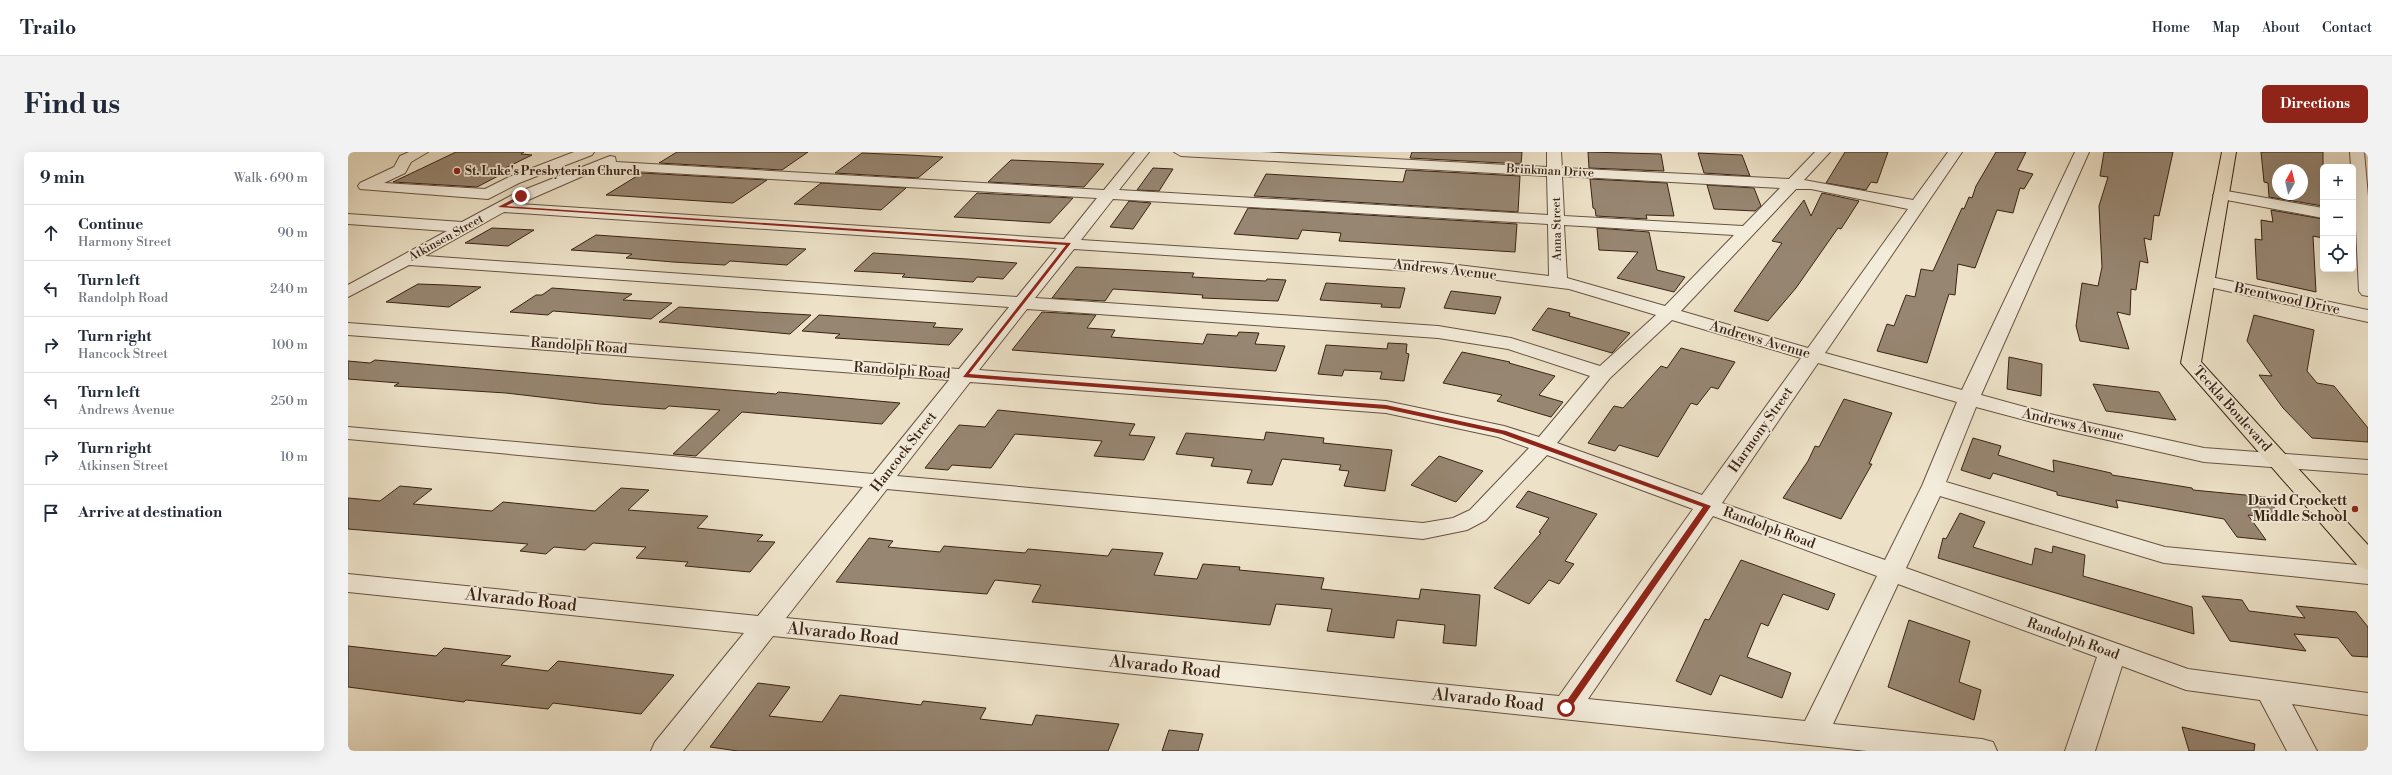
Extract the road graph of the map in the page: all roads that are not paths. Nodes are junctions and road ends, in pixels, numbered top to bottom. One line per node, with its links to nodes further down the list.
1 (421, 152): 15 (street)
2 (634, 152): 11 (street, Atkinsen Street)
3 (1142, 152): 16 (street, Hancock Street)
4 (1181, 152): 12 (street, Brinkman Drive)
5 (1554, 152): 12 (street, Anna Street)
6 (1823, 152): 14 (street)
7 (1955, 152): 19 (street, Harmony Street)
8 (2082, 152): 41 (street)
9 (2229, 152): 17 (main road, Teckla Boulevard)
10 (2357, 152): 13 (street)
11 (592, 158): 15 (street); 16 (street); 18 (street, Atkinsen Street)
12 (1556, 172): 14 (street, Brinkman Drive); 23 (street, Anna Street)
13 (2363, 180): 24 (street)
14 (1792, 184): 19 (street, Brinkman Drive); 26 (street)
15 (488, 194): 18 (street)
16 (1110, 194): 23 (street); 27 (street, Hancock Street)
17 (2221, 194): 21 (street); 30 (main road, Teckla Boulevard)
18 (521, 196): 20 (street, Atkinsen Street)
19 (1918, 206): 38 (street, Harmony Street)
20 (500, 207): 25 (street, Atkinsen Street); 27 (street, Andrews Avenue)
21 (2320, 213)
22 (348, 219): 25 (street)
23 (1557, 220): 26 (street); 31 (street, Anna Street)
24 (2361, 220): 29 (street)
25 (466, 227): 28 (street, Atkinsen Street)
26 (1747, 231): 35 (street)
27 (1070, 244): 31 (street, Andrews Avenue); 34 (street, Hancock Street)
28 (406, 260): 33 (street, Atkinsen Street); 34 (street)
29 (2367, 269): 32 (street)
30 (2206, 281): 36 (street, Brentwood Drive); 44 (main road, Teckla Boulevard)
31 (1558, 283): 35 (street, Andrews Avenue)
32 (2368, 291)
33 (348, 292)
34 (1024, 301): 39 (street); 40 (street, Hancock Street)
35 (1669, 313): 38 (street, Andrews Avenue); 39 (street)
36 (2368, 316)
37 (348, 329): 40 (street, Randolph Road)
38 (1813, 355): 41 (street, Andrews Avenue); 48 (street, Harmony Street)
39 (1603, 374): 43 (street)
40 (965, 376): 43 (street, Randolph Road); 46 (street, Hancock Street)
41 (1969, 398): 44 (street, Andrews Avenue); 47 (street)
42 (348, 433): 46 (street)
43 (1543, 446): 46 (street); 48 (street, Randolph Road)
44 (2278, 460): 45 (street, Andrews Avenue); 49 (main road, Teckla Boulevard)
45 (2368, 467)
46 (882, 480): 53 (street, Hancock Street)
47 (1932, 486): 50 (street); 51 (street)
48 (1707, 506): 50 (street, Randolph Road); 57 (street, Harmony Street)
49 (2368, 561)
50 (1890, 572): 54 (street, Randolph Road); 58 (street)
51 (2368, 575)
52 (348, 582): 53 (street, Alvarado Road)
53 (766, 626): 57 (street, Alvarado Road); 59 (street, Hancock Street)
54 (2112, 653): 55 (street, Randolph Road); 61 (street)
55 (2270, 691): 56 (street, Randolph Road); 62 (street)
56 (2368, 704)
57 (1566, 708): 58 (street, Alvarado Road)
58 (1813, 734): 60 (street, Alvarado Road)
59 (666, 751)
60 (1982, 751)
61 (2080, 751)
62 (2302, 751)

